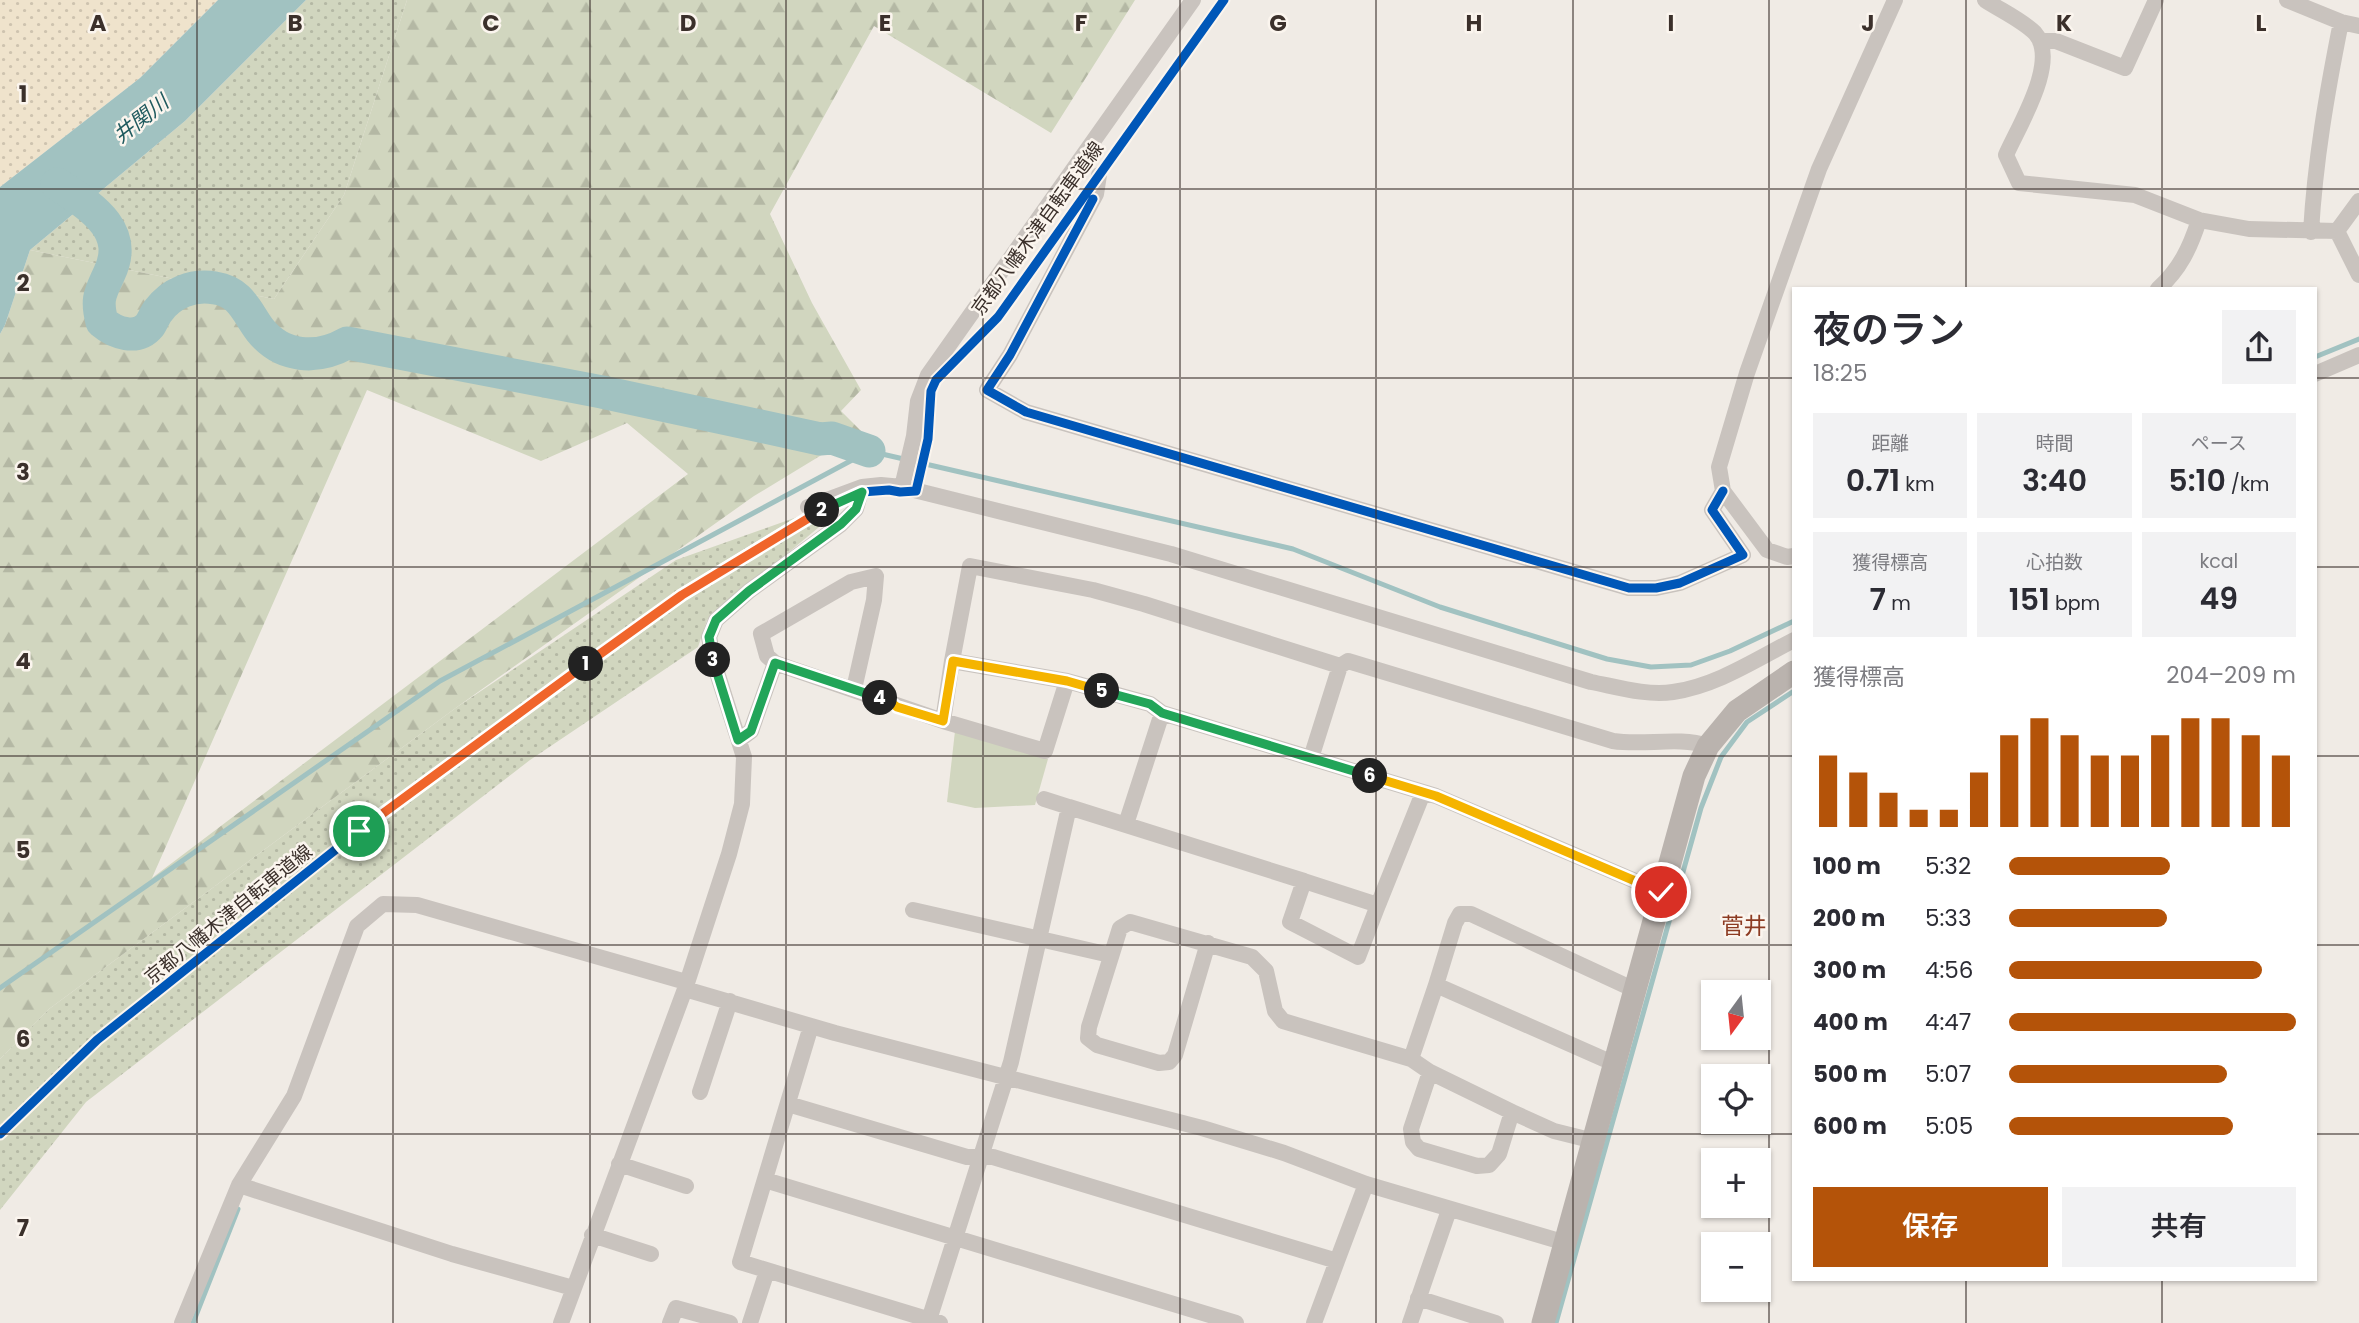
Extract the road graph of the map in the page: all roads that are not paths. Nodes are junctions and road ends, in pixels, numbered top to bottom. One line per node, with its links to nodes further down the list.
1 (1193, 0): 18 (street)
2 (1895, 0): 20 (street)
3 (1985, 0): 8 (street)
4 (2157, 0): 8 (street)
5 (2287, 0): 6 (street)
6 (2341, 22): 7 (street); 13 (street)
7 (2359, 26)
8 (2040, 41): 11 (street)
9 (1099, 175): 20 (street)
10 (2359, 201): 12 (street)
11 (2199, 220): 13 (street); 15 (street)
12 (2337, 231): 13 (street); 14 (street)
13 (2311, 232)
14 (2359, 275)
15 (2160, 287)
16 (2359, 355): 17 (street)
17 (2317, 373)
18 (902, 484): 19 (street); 23 (street)
19 (862, 487): 21 (street); 32 (street)
20 (1723, 491): 22 (street)
21 (808, 507)
22 (1792, 556)
23 (1792, 641)
24 (953, 661): 26 (street); 28 (street); 31 (street)
25 (775, 663): 29 (street); 29 (street); 32 (street)
26 (1340, 666): 33 (street); 34 (street)
27 (1792, 673): 33 (street)
28 (1067, 681): 30 (street); 31 (street)
29 (854, 689): 31 (street)
30 (1162, 713): 34 (street); 38 (street)
31 (943, 721)
32 (738, 740): 47 (street)
33 (1708, 746): 40 (street)
34 (1311, 758): 35 (street)
35 (1423, 793): 40 (street); 41 (street)
36 (1044, 799): 37 (street)
37 (1069, 807): 38 (street); 43 (street)
38 (1126, 824): 39 (street)
39 (1304, 881): 41 (street); 41 (street)
40 (1661, 892): 48 (street)
41 (1378, 905)
42 (913, 910): 43 (street)
43 (1039, 937): 45 (street); 54 (street)
44 (1209, 943): 45 (street); 45 (street); 51 (street)
45 (1110, 956)
46 (1436, 985): 48 (street); 51 (street); 52 (street)
47 (685, 986): 49 (street); 60 (street); 63 (street)
48 (1635, 990): 52 (street)
49 (730, 1001): 50 (street); 55 (street)
50 (811, 1026): 54 (street); 56 (street)
51 (1411, 1059): 53 (street)
52 (1615, 1064): 58 (street)
53 (1430, 1072): 57 (street); 57 (street)
54 (1005, 1076): 59 (street); 62 (street)
55 (700, 1092)
56 (788, 1104): 59 (street); 61 (street)
57 (1512, 1112): 58 (street)
58 (1594, 1141): 68 (street)
59 (979, 1158): 67 (street); 70 (street)
60 (619, 1164): 64 (street); 66 (street)
61 (765, 1180): 67 (street); 71 (street)
62 (1366, 1184): 65 (street); 70 (street)
63 (239, 1185): 72 (street); 75 (street)
64 (686, 1186)
65 (1449, 1210): 68 (street); 73 (street)
66 (593, 1235): 69 (street); 72 (street)
67 (956, 1237): 74 (street); 80 (street)
68 (1566, 1243): 84 (street)
69 (651, 1254)
70 (1337, 1261): 81 (street)
71 (767, 1271): 74 (street); 79 (street)
72 (573, 1288): 76 (street)
73 (1418, 1298): 82 (street); 83 (street)
74 (933, 1322)
75 (182, 1323)
76 (561, 1323)
77 (670, 1323): 78 (street)
78 (730, 1323)
79 (750, 1323)
80 (1236, 1323)
81 (1314, 1323)
82 (1410, 1323)
83 (1496, 1323)
84 (1543, 1323)

